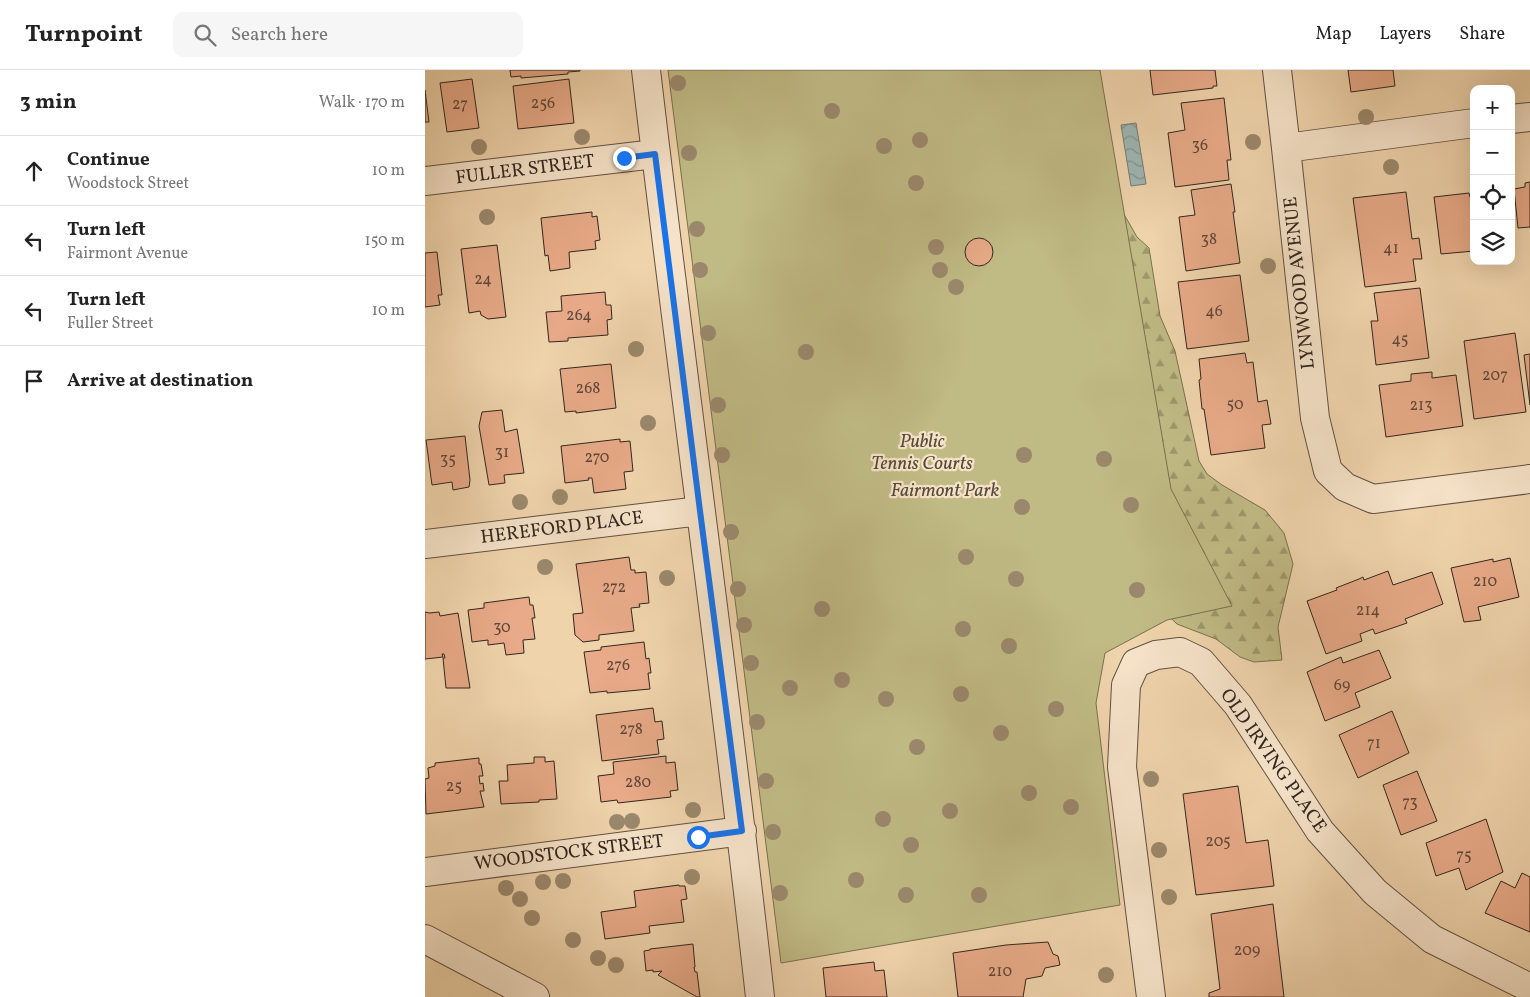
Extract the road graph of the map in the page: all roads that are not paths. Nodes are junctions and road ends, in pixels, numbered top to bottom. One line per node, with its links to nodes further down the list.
1 (645, 70): 7 (street)
2 (1277, 70): 6 (street, LYNWOOD AVENUE)
3 (1530, 116): 4 (street)
4 (1515, 118)
5 (1470, 124): 6 (street)
6 (1287, 148): 9 (street, LYNWOOD AVENUE)
7 (655, 154): 8 (street, FULLER STREET); 10 (street)
8 (425, 182)
9 (1530, 479)
10 (700, 511): 11 (street, HEREFORD PLACE); 12 (street)
11 (425, 544)
12 (742, 831): 13 (street, WOODSTOCK STREET); 17 (street)
13 (425, 872)
14 (425, 939): 16 (street)
15 (1530, 988): 18 (street, OLD IRVING PLACE)
16 (535, 997)
17 (760, 997)
18 (1151, 997)

